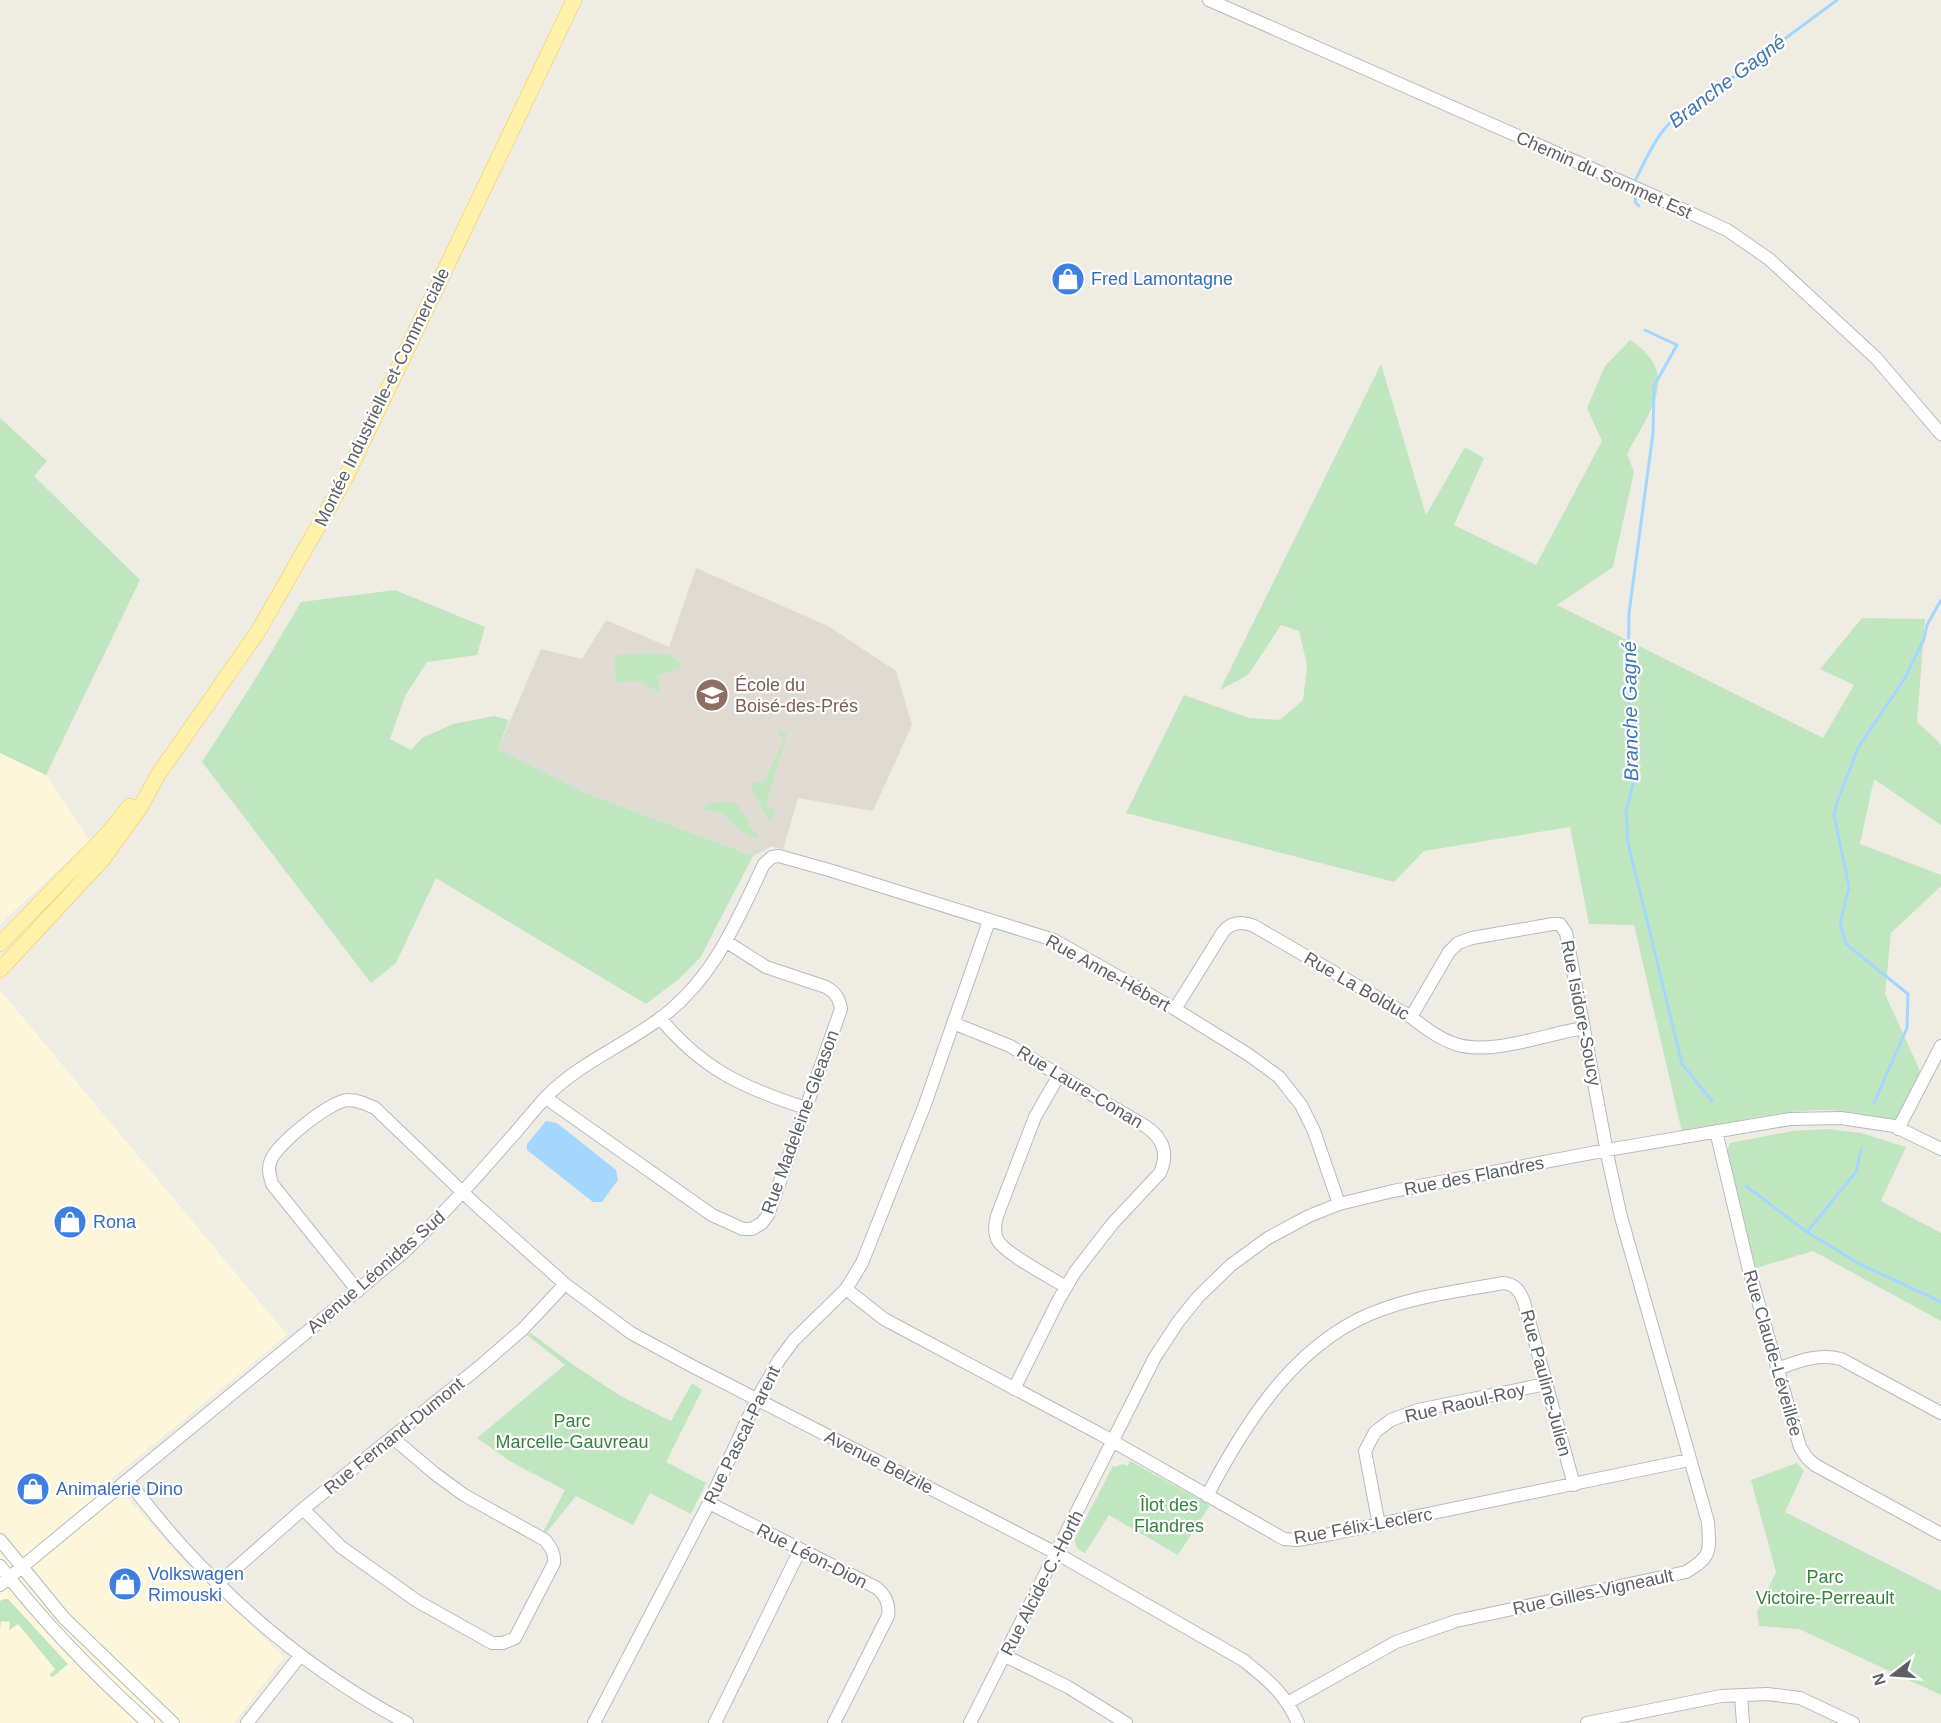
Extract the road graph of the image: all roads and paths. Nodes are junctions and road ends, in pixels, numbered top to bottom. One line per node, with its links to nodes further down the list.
1 (574, 0): 4 (main road, Montée Industrielle-et-Commerciale)
2 (1209, 0): 3 (street, Chemin du Sommet Est)
3 (1941, 435)
4 (158, 775): 8 (main road, Montée Industrielle-et-Commerciale); 9 (main road, Montée Industrielle-et-Commerciale)
5 (787, 859): 6 (street, Rue Anne-Hébert); 7 (street, Avenue Léonidas Sud)
6 (989, 921): 10 (street, Rue Anne-Hébert); 13 (street, Rue Pascal-Parent)
7 (727, 942): 12 (street, Avenue Léonidas Sud); 18 (street, Rue Madeleine-Gleason)
8 (0, 944)
9 (0, 970)
10 (1175, 1009): 11 (street, Rue La Bolduc); 24 (street, Rue Anne-Hébert)
11 (1411, 1017): 14 (street, Rue La Bolduc); 14 (street, Rue Isidore-Soucy)
12 (660, 1018): 17 (street, Avenue Léonidas Sud); 18 (street)
13 (953, 1023): 16 (street, Rue Laure-Conan); 27 (street, Rue Pascal-Parent)
14 (1584, 1028): 22 (street, Rue Isidore-Soucy)
15 (1941, 1046): 19 (street)
16 (1059, 1075): 26 (street); 26 (street, Rue Laure-Conan)
17 (546, 1098): 18 (street, Rue Madeleine-Gleason); 23 (street, Avenue Léonidas Sud)
18 (806, 1108)
19 (1898, 1129): 20 (street, Rue des Flandres); 21 (street, Rue des Flandres)
20 (1716, 1131): 22 (street, Rue des Flandres); 29 (street, Rue Claude-Léveillée)
21 (1941, 1149)
22 (1606, 1150): 24 (street, Rue des Flandres); 36 (street, Rue Gilles-Vigneault)
23 (463, 1192): 25 (street, Avenue Belzile); 28 (street, Avenue Léonidas Sud); 28 (street, Avenue Belzile)
24 (1340, 1204): 35 (street, Rue des Flandres)
25 (565, 1284): 32 (street, Avenue Belzile); 34 (street, Rue Fernand-Dumont)
26 (1066, 1287): 31 (street, Rue Laure-Conan)
27 (846, 1289): 31 (street, Rue Félix-Leclerc); 32 (street, Rue Pascal-Parent)
28 (358, 1291): 37 (street, Avenue Léonidas Sud)
29 (1777, 1368): 33 (street); 43 (street, Rue Claude-Léveillée)
30 (1546, 1384): 38 (street, Rue Pauline-Julien); 39 (street, Rue Pauline-Julien); 42 (street, Rue Raoul-Roy)
31 (1014, 1389): 35 (street, Rue Félix-Leclerc)
32 (757, 1400): 40 (street, Rue Pascal-Parent); 46 (street, Avenue Belzile)
33 (1941, 1413)
34 (393, 1438): 41 (street, Rue Fernand-Dumont); 41 (street)
35 (1112, 1442): 39 (street, Rue Félix-Leclerc); 46 (street, Rue Alcide-C.-Horth)
36 (1689, 1461): 38 (street, Rue Félix-Leclerc); 54 (street, Rue Gilles-Vigneault)
37 (128, 1481): 48 (street, Avenue Léonidas Sud); 50 (street)
38 (1574, 1485): 42 (street, Rue Félix-Leclerc)
39 (1207, 1496): 42 (street, Rue Félix-Leclerc)
40 (709, 1503): 45 (street, Rue Léon-Dion); 60 (street, Rue Pascal-Parent)
41 (303, 1509): 50 (street, Rue Fernand-Dumont)
42 (1379, 1525)
43 (1941, 1534)
44 (0, 1540): 48 (street)
45 (800, 1550): 61 (street); 62 (street, Rue Léon-Dion)
46 (1056, 1553): 52 (street, Rue Alcide-C.-Horth); 54 (street, Avenue Belzile)
47 (0, 1566): 49 (street)
48 (22, 1568): 49 (street, Avenue Léonidas Sud); 57 (street)
49 (5, 1581): 56 (street)
50 (219, 1583): 51 (street)
51 (300, 1656): 58 (street); 59 (street)
52 (1005, 1656): 55 (street); 63 (street, Rue Alcide-C.-Horth)
53 (1741, 1696): 65 (street); 66 (street); 67 (street)
54 (1289, 1702): 64 (street, Avenue Belzile)
55 (1118, 1721)
56 (148, 1723)
57 (173, 1723)
58 (248, 1723)
59 (407, 1723)
60 (594, 1723)
61 (715, 1723)
62 (834, 1723)
63 (970, 1723)
64 (1298, 1723)
65 (1587, 1723)
66 (1743, 1723)
67 (1853, 1723)

